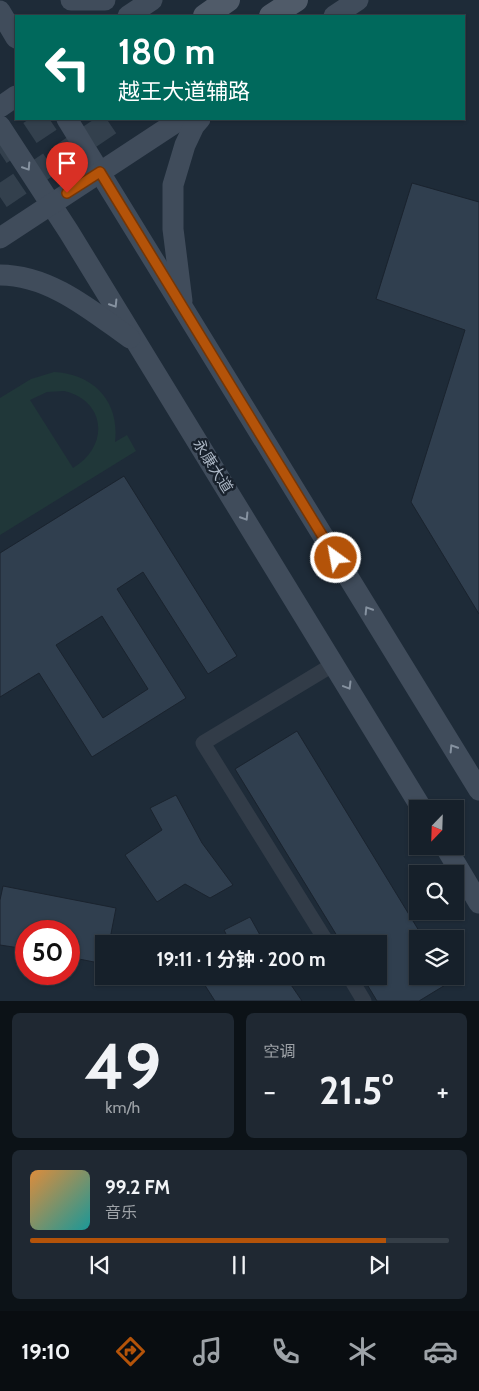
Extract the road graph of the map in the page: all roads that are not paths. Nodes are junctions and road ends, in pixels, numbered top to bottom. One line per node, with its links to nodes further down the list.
1 (71, 0): 2 (main road)
2 (105, 0)
3 (153, 0): 8 (main road); 9 (main road)
4 (228, 0): 10 (main road)
5 (296, 0): 11 (main road)
6 (358, 0): 12 (main road)
7 (0, 11): 13 (main road)
8 (130, 15)
9 (144, 15)
10 (206, 15)
11 (273, 15)
12 (336, 15)
13 (15, 36)
14 (15, 97): 15 (main road)
15 (0, 107)
16 (68, 120): 20 (main road)
17 (179, 120): 20 (main road)
18 (199, 120): 24 (main road)
19 (0, 126): 21 (main road, 永康大道, one-way to 21)
20 (100, 172): 21 (main road); 24 (main road)
21 (51, 204): 22 (main road); 25 (main road, 永康大道, one-way to 25)
22 (0, 238)
23 (0, 275): 25 (main road)
24 (183, 311): 27 (main road, one-way to 24)
25 (138, 344): 26 (main road, 永康大道, one-way to 26)
26 (334, 664): 28 (main road, 永康大道, one-way to 28); 31 (street)
27 (479, 790)
28 (417, 800)
29 (450, 855): 30 (main road)
30 (479, 903)
31 (322, 935)
32 (354, 985): 33 (street)
33 (364, 1001)

